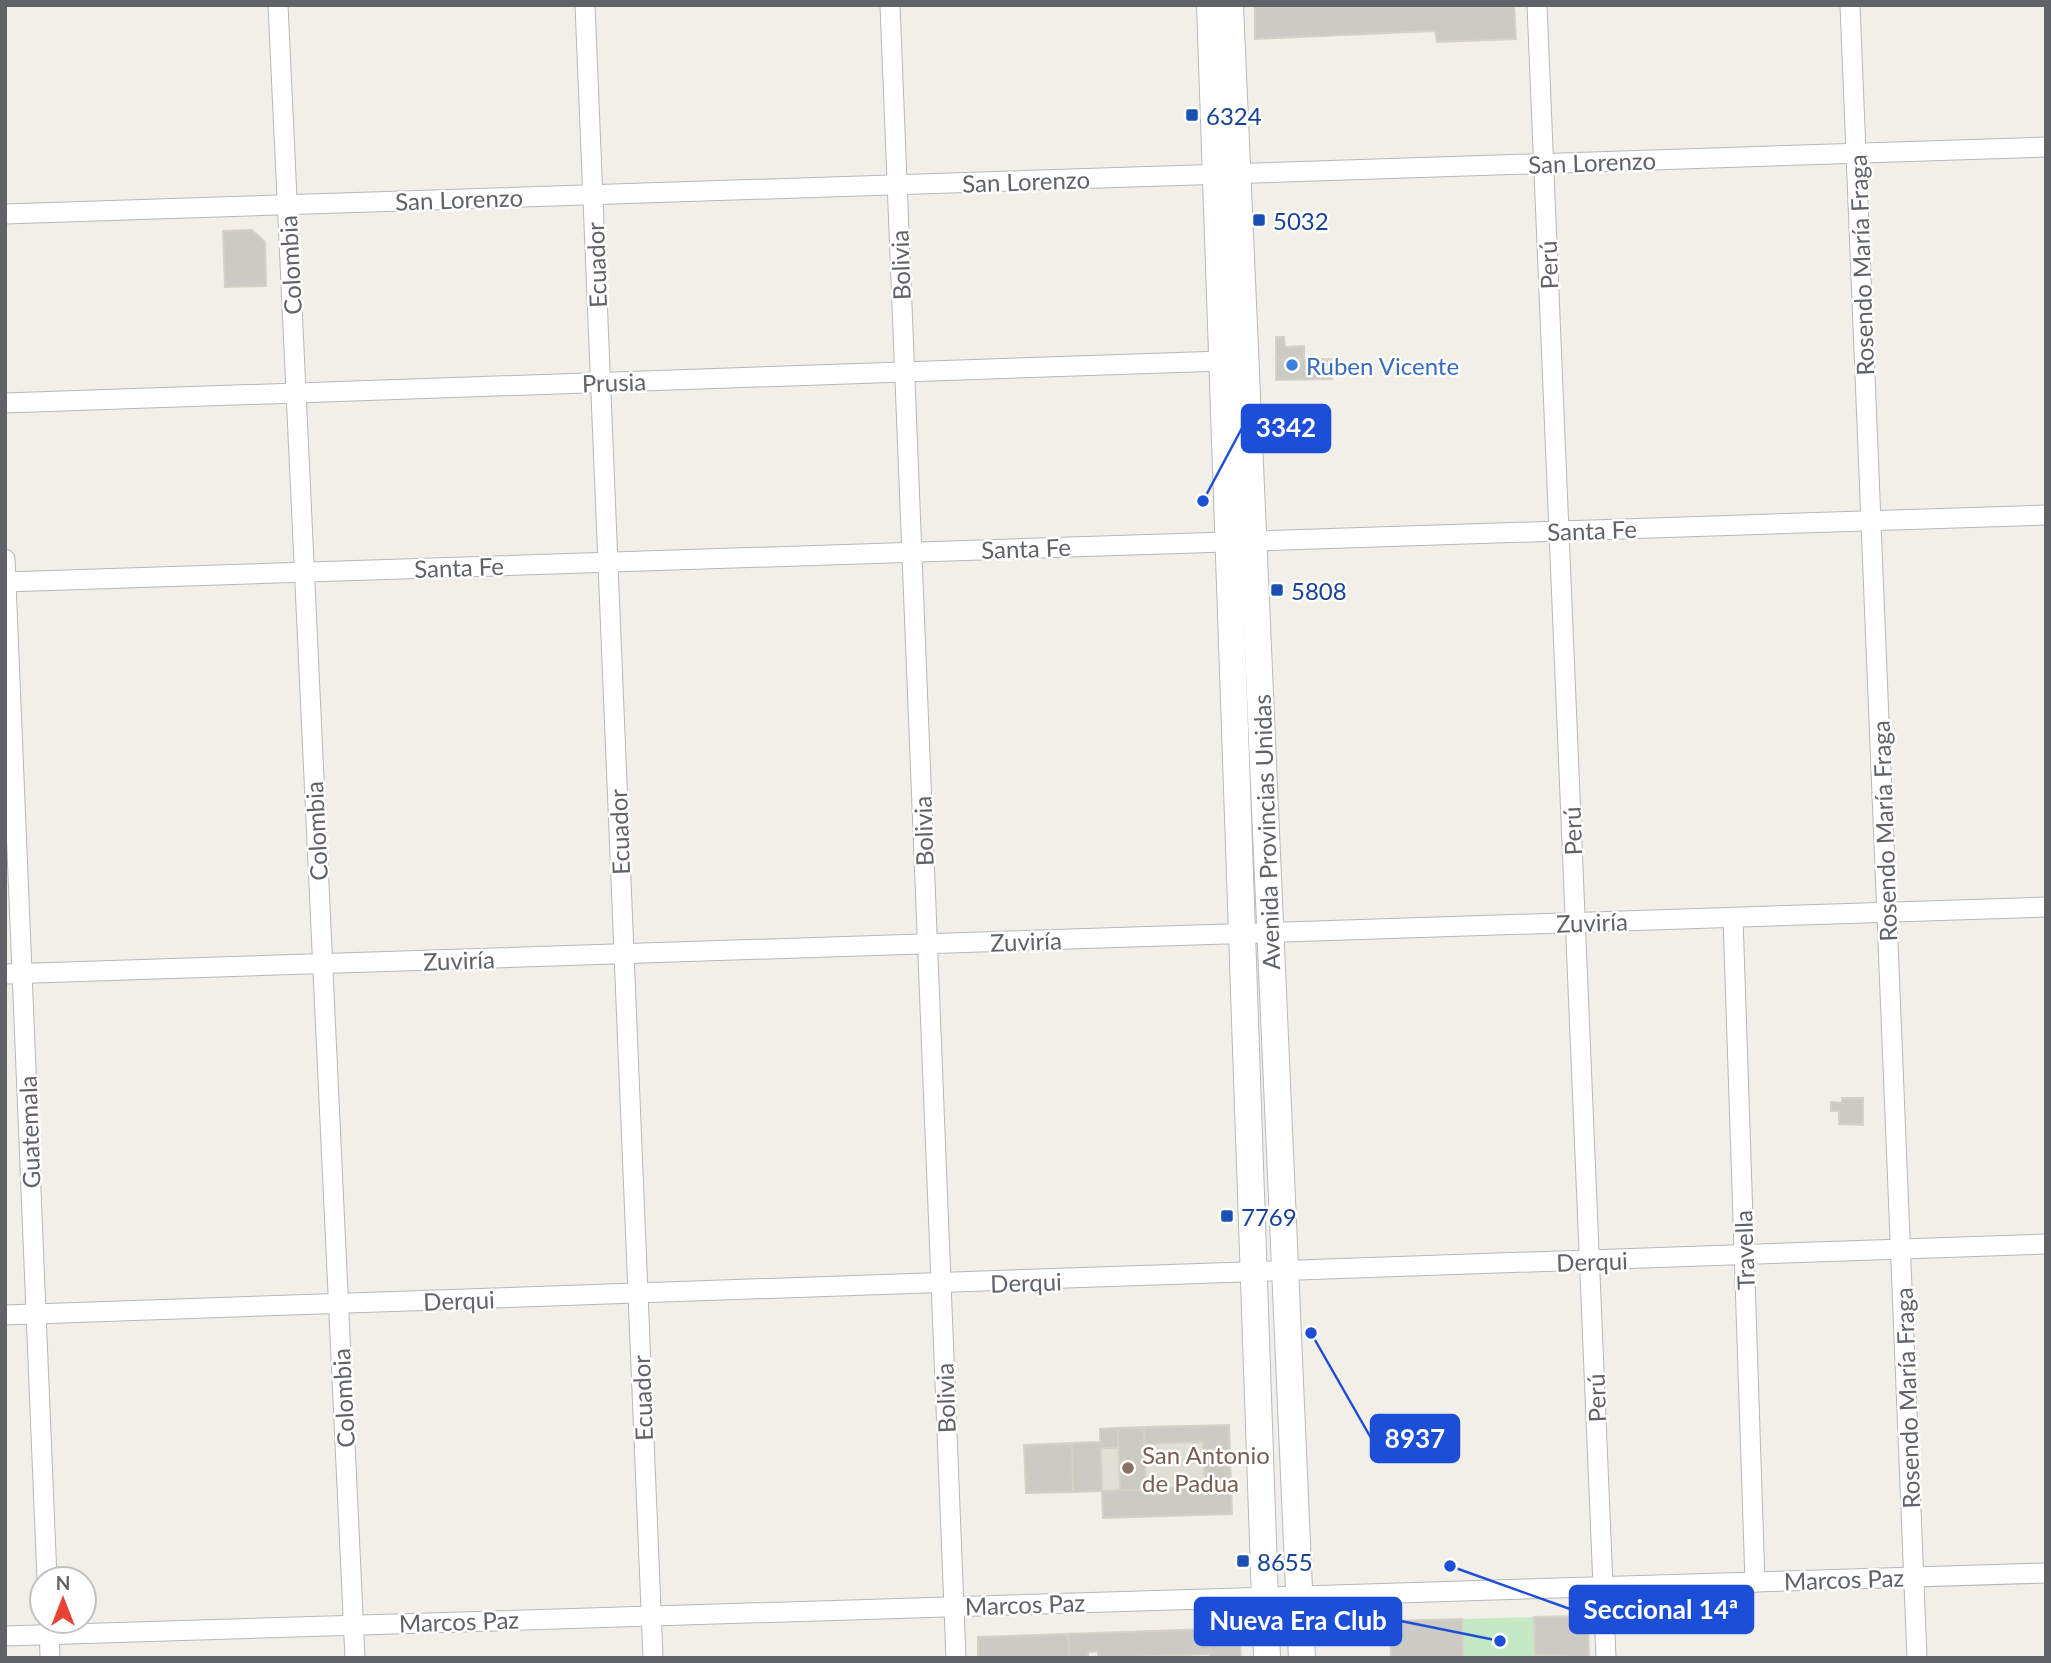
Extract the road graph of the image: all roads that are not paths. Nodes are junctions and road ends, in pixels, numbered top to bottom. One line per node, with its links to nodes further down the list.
1 (278, 5): 14 (street, Colombia)
2 (585, 5): 13 (street, Ecuador)
3 (890, 5): 12 (street, Bolivia)
4 (1210, 5): 11 (main road, Avenida Provincias Unidas)
5 (1230, 5): 11 (main road, Avenida Provincias Unidas)
6 (1538, 5): 10 (street, Perú)
7 (1850, 5): 9 (street, Rosendo María Fraga)
8 (2046, 148): 9 (street, San Lorenzo)
9 (1856, 154): 10 (street, San Lorenzo); 22 (street, Rosendo María Fraga)
10 (1544, 164): 11 (street, San Lorenzo); 23 (street, Perú)
11 (1226, 174): 12 (street, San Lorenzo); 16 (main road, Avenida Provincias Unidas); 24 (main road, Avenida Provincias Unidas)
12 (897, 185): 13 (street, San Lorenzo); 17 (street, Bolivia)
13 (593, 195): 14 (street, San Lorenzo); 18 (street, Ecuador)
14 (287, 205): 15 (street, San Lorenzo); 19 (street, Colombia)
15 (5, 214)
16 (1222, 361): 17 (street, Prusia); 24 (main road, Avenida Provincias Unidas)
17 (904, 372): 18 (street, Prusia); 25 (street, Bolivia)
18 (600, 383): 19 (street, Prusia); 27 (street, Ecuador)
19 (296, 393): 20 (street, Prusia); 28 (street, Colombia)
20 (5, 403)
21 (2046, 515): 22 (street, Santa Fe)
22 (1871, 521): 23 (street, Santa Fe); 31 (street, Rosendo María Fraga)
23 (1559, 531): 24 (street, Santa Fe); 33 (street, Perú)
24 (1241, 541): 25 (street, Santa Fe); 34 (main road, Avenida Provincias Unidas); 35 (main road, Avenida Provincias Unidas)
25 (912, 552): 27 (street, Santa Fe); 36 (street, Bolivia)
26 (5, 559): 29 (street, Guatemala)
27 (608, 561): 28 (street, Santa Fe); 37 (street, Ecuador)
28 (304, 572): 29 (street, Santa Fe); 38 (street, Colombia)
29 (6, 582): 39 (street, Guatemala)
30 (2046, 906): 31 (street, Zuviría)
31 (1887, 912): 32 (street, Zuviría); 41 (street, Rosendo María Fraga)
32 (1733, 917): 33 (street, Zuviría); 42 (street, Travella)
33 (1576, 923): 34 (street, Zuviría); 43 (street, Perú)
34 (1270, 933): 35 (street, Zuviría); 44 (main road, Avenida Provincias Unidas)
35 (1242, 934): 36 (street, Zuviría); 45 (main road, Avenida Provincias Unidas)
36 (927, 944): 37 (street, Zuviría); 46 (street, Bolivia)
37 (624, 954): 38 (street, Zuviría); 47 (street, Ecuador)
38 (323, 964): 39 (street, Zuviría); 48 (street, Colombia)
39 (14, 974): 49 (street, Guatemala)
40 (2046, 1244): 41 (street, Derqui)
41 (1901, 1250): 42 (street, Derqui); 53 (street, Rosendo María Fraga)
42 (1744, 1256): 43 (street, Derqui); 54 (street, Travella)
43 (1590, 1262): 44 (street, Derqui); 55 (street, Perú)
44 (1285, 1273): 45 (street, Derqui); 56 (main road, Avenida Provincias Unidas)
45 (1254, 1274): 46 (street, Derqui); 57 (main road, Avenida Provincias Unidas)
46 (941, 1284): 47 (street, Derqui); 58 (street, Bolivia)
47 (638, 1293): 48 (street, Derqui); 59 (street, Ecuador)
48 (338, 1304): 49 (street, Derqui); 60 (street, Colombia)
49 (36, 1314): 50 (street, Derqui); 51 (street, Guatemala)
50 (5, 1315)
51 (46, 1565)
52 (2046, 1573): 53 (street, Marcos Paz)
53 (1914, 1577): 54 (street, Marcos Paz); 72 (street, Rosendo María Fraga)
54 (1755, 1582): 55 (street, Marcos Paz)
55 (1603, 1587): 56 (street, Marcos Paz); 71 (street, Perú)
56 (1299, 1594): 57 (street, Marcos Paz); 70 (main road, Avenida Provincias Unidas)
57 (1265, 1596): 58 (street, Marcos Paz); 69 (main road, Avenida Provincias Unidas)
58 (954, 1606): 59 (street, Marcos Paz); 68 (street, Bolivia)
59 (652, 1615): 60 (street, Marcos Paz); 67 (street, Ecuador)
60 (353, 1625): 61 (street, Marcos Paz); 66 (street, Colombia)
61 (98, 1628)
62 (28, 1632): 64 (street, Marcos Paz)
63 (49, 1635): 65 (street)
64 (5, 1636)
65 (50, 1658)
66 (355, 1658)
67 (653, 1658)
68 (956, 1658)
69 (1267, 1658)
70 (1302, 1658)
71 (1606, 1658)
72 (1917, 1658)

